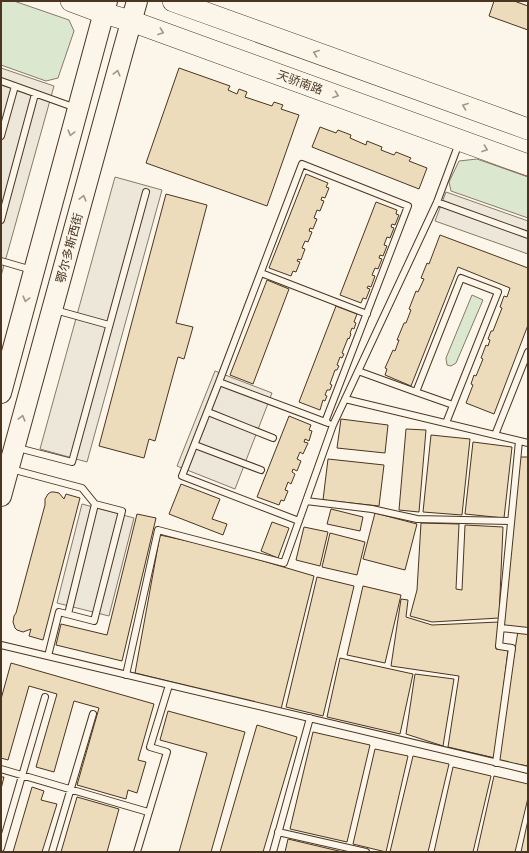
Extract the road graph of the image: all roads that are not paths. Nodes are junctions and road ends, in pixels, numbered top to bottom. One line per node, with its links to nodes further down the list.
1 (72, 1): 4 (highway, 天骄南路)
2 (138, 1): 5 (main road, 鄂尔多斯西街)
3 (173, 1): 10 (highway, one-way to 3)
4 (105, 7): 5 (highway, 天骄南路); 9 (main road)
5 (131, 21): 12 (highway, 天骄南路, one-way to 12); 21 (main road, 鄂尔多斯西街, one-way to 5)
6 (1, 81): 7 (lane)
7 (14, 86): 8 (lane); 11 (lane)
8 (35, 94): 9 (lane); 16 (lane)
9 (78, 109): 19 (main road, one-way to 19)
10 (528, 129)
11 (1, 136)
12 (460, 140): 13 (highway, 天骄南路, one-way to 13); 15 (lane)
13 (528, 164)
14 (146, 192): 23 (lane)
15 (437, 202): 17 (lane); 25 (lane)
16 (1, 220)
17 (528, 235)
18 (1, 261): 19 (lane)
19 (34, 270): 28 (main road, one-way to 28)
20 (261, 272): 22 (lane); 22 (lane); 26 (lane)
21 (52, 309): 23 (lane); 40 (main road, 鄂尔多斯西街, one-way to 21)
22 (366, 314): 32 (lane)
23 (110, 324): 40 (lane)
24 (528, 352): 35 (lane)
25 (358, 371): 27 (lane); 29 (lane)
26 (219, 382): 31 (lane); 32 (lane)
27 (416, 392): 30 (lane); 30 (lane)
28 (1, 393)
29 (345, 399): 33 (lane); 34 (lane)
30 (453, 405): 33 (lane)
31 (208, 412): 36 (lane); 39 (lane)
32 (325, 422): 34 (lane)
33 (446, 423): 35 (lane)
34 (333, 425): 44 (lane)
35 (495, 435): 37 (lane)
36 (273, 438)
37 (519, 441): 38 (lane); 47 (lane)
38 (528, 443)
39 (195, 445): 42 (lane); 46 (lane)
40 (14, 447): 41 (main road, 鄂尔多斯西街)
41 (8, 469): 43 (main road, 鄂尔多斯西街); 45 (lane)
42 (261, 470)
43 (1, 496)
44 (306, 501): 46 (lane); 47 (lane)
45 (95, 504): 48 (lane); 48 (lane)
46 (299, 521): 53 (lane)
47 (511, 521): 49 (lane)
48 (68, 614): 52 (lane)
49 (501, 628): 50 (lane); 58 (lane)
50 (528, 631)
51 (1, 645): 52 (lane)
52 (48, 656): 53 (lane)
53 (126, 675): 54 (lane)
54 (169, 685): 57 (lane); 63 (lane)
55 (45, 697): 61 (lane)
56 (93, 714): 62 (lane)
57 (310, 718): 58 (lane); 64 (lane)
58 (496, 763): 60 (lane)
59 (1, 769): 61 (lane)
60 (528, 770)
61 (22, 775): 62 (lane); 65 (lane)
62 (70, 790): 63 (lane); 66 (lane)
63 (148, 812): 67 (lane)
64 (278, 832): 68 (lane); 69 (lane)
65 (1, 848)
66 (52, 852)
67 (136, 852)
68 (273, 852)
69 (366, 852)

